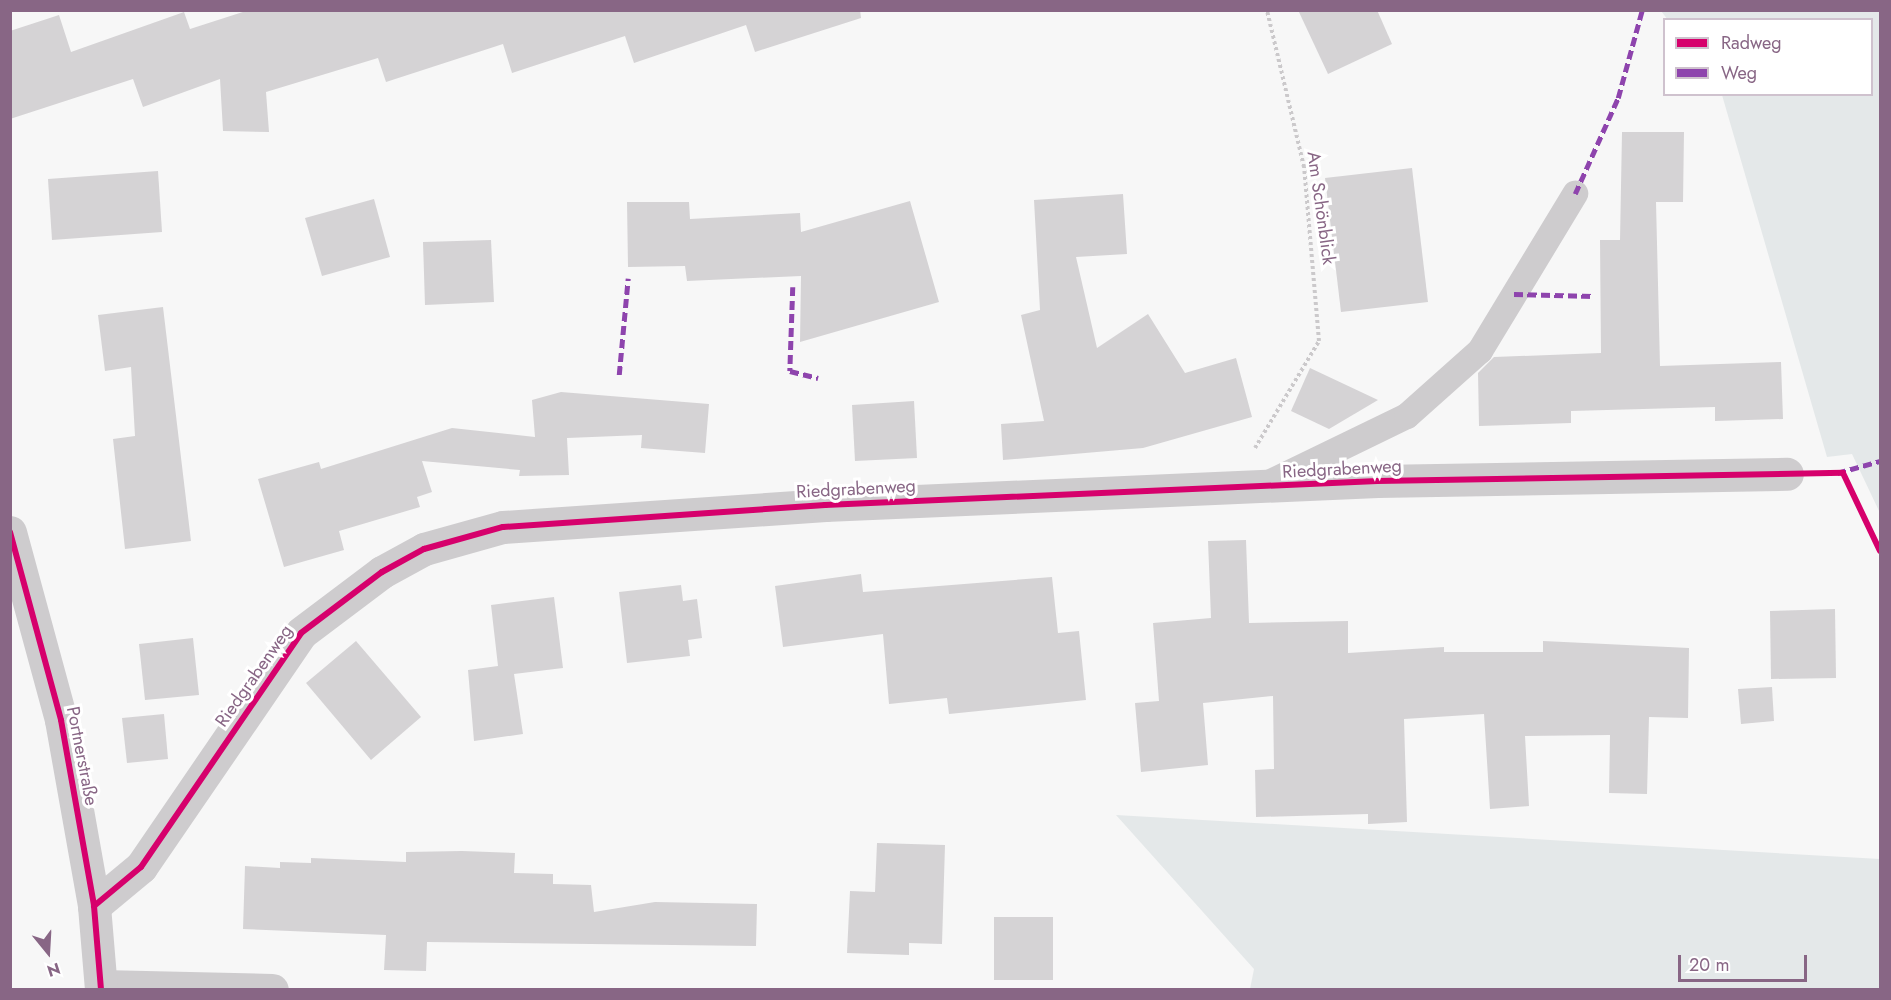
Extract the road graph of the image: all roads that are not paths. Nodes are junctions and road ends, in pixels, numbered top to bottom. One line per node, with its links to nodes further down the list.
1 (1575, 194): 3 (lane)
2 (1787, 474): 3 (street, Riedgrabenweg)
3 (1261, 487): 5 (street, Riedgrabenweg)
4 (10, 532): 5 (street, Portnerstraße)
5 (94, 906): 6 (street, Portnerstraße)
6 (101, 988): 7 (street)
7 (272, 990)

